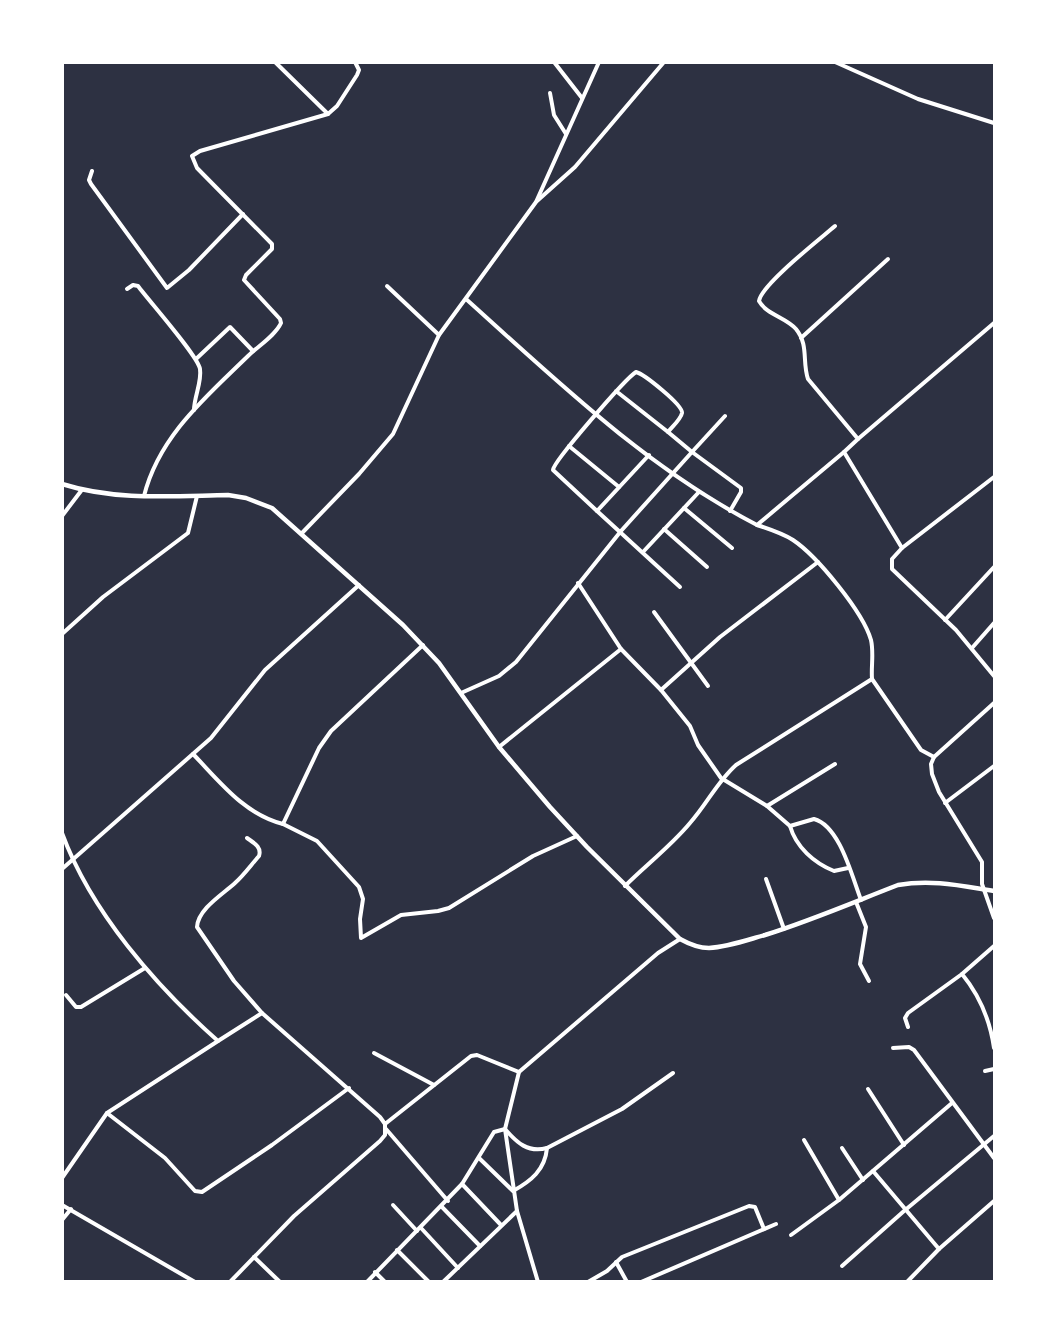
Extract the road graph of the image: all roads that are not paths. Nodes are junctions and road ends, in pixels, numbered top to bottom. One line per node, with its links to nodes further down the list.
1 (274, 62): 9 (street)
2 (356, 62): 9 (street)
3 (554, 62): 8 (street)
4 (599, 62): 8 (street)
5 (664, 62): 13 (street)
6 (835, 62): 10 (street)
7 (550, 92): 11 (street)
8 (582, 98): 11 (street)
9 (328, 114): 14 (street)
10 (994, 123)
11 (566, 134): 13 (street)
12 (92, 171): 14 (street)
13 (536, 202): 19 (street)
14 (243, 214): 23 (street)
15 (835, 226): 22 (street)
16 (888, 259): 22 (street)
17 (387, 286): 21 (street)
18 (127, 289): 24 (street)
19 (466, 299): 21 (street); 27 (street)
20 (994, 323): 30 (street)
21 (439, 335): 50 (street)
22 (802, 338): 30 (street)
23 (253, 351): 24 (street); 26 (street)
24 (196, 358): 26 (street)
25 (616, 391): 27 (street); 29 (street); 29 (street)
26 (194, 410): 41 (street)
27 (595, 416): 31 (street); 34 (street)
28 (725, 416): 32 (street)
29 (668, 432): 32 (street)
30 (858, 439): 33 (street)
31 (569, 446): 38 (street); 44 (street)
32 (692, 452): 35 (street); 45 (street)
33 (844, 452): 47 (street); 52 (street)
34 (649, 455): 35 (street); 38 (street)
35 (674, 474): 40 (street); 49 (street)
36 (994, 477): 52 (street)
37 (62, 484): 39 (street)
38 (619, 487): 44 (street)
39 (81, 491): 41 (street); 46 (street)
40 (698, 493): 43 (street); 45 (street)
41 (144, 496): 42 (street)
42 (197, 496): 50 (street); 63 (street)
43 (684, 508): 48 (street); 51 (street)
44 (597, 511): 49 (street)
45 (730, 511): 47 (street)
46 (62, 516)
47 (757, 525): 54 (street)
48 (664, 529): 53 (street); 56 (street)
49 (621, 531): 53 (street); 57 (street)
50 (302, 532): 58 (street)
51 (732, 548)
52 (902, 548): 61 (street)
53 (643, 552): 59 (street)
54 (818, 562): 67 (street); 69 (street)
55 (994, 566): 61 (street)
56 (707, 567)
57 (578, 583): 66 (street); 72 (street)
58 (359, 585): 64 (street); 75 (street)
59 (680, 587)
60 (654, 612): 67 (street)
61 (945, 620): 65 (street)
62 (994, 623): 65 (street)
63 (62, 634)
64 (423, 645): 72 (street); 82 (street)
65 (972, 648): 68 (street)
66 (621, 649): 71 (street); 74 (street)
67 (690, 662): 70 (street); 71 (street)
68 (994, 676)
69 (872, 679): 76 (street); 79 (street)
70 (708, 686)
71 (661, 690): 79 (street)
72 (460, 693): 74 (street)
73 (994, 703): 76 (street)
74 (499, 747): 85 (street)
75 (193, 754): 82 (street); 87 (street)
76 (934, 757): 80 (street)
77 (835, 764): 81 (street)
78 (994, 766): 80 (street)
79 (721, 778): 81 (street); 91 (street)
80 (945, 803): 92 (street)
81 (767, 806): 83 (street)
82 (283, 824): 85 (street)
83 (790, 826): 88 (street); 88 (street)
84 (62, 833): 87 (street)
85 (577, 836): 91 (street)
86 (247, 838): 103 (street)
87 (73, 860): 89 (street); 99 (street)
88 (848, 868): 94 (street)
89 (62, 869)
90 (766, 879): 96 (street)
91 (625, 886): 97 (street)
92 (985, 890): 93 (street); 94 (street); 95 (street)
93 (994, 891)
94 (859, 901): 96 (street); 101 (street)
95 (994, 918)
96 (784, 929): 97 (street)
97 (680, 939): 113 (street)
98 (994, 946): 100 (street)
99 (145, 968): 102 (street); 107 (street)
100 (962, 974): 105 (street); 106 (street)
101 (869, 981)
102 (66, 995)
103 (262, 1013): 107 (street); 116 (street)
104 (994, 1016): 105 (street)
105 (988, 1019): 109 (street)
106 (908, 1026)
107 (218, 1041): 119 (street)
108 (893, 1048): 118 (street)
109 (994, 1048)
110 (374, 1053): 115 (street)
111 (994, 1069): 112 (street)
112 (984, 1071)
113 (519, 1072): 115 (street); 121 (street)
114 (673, 1073): 126 (street)
115 (434, 1085): 120 (street)
116 (348, 1088): 119 (street); 120 (street)
117 (868, 1090): 124 (street)
118 (952, 1103): 124 (street); 125 (street)
119 (107, 1113): 131 (street)
120 (385, 1126): 136 (street); 153 (street)
121 (505, 1129): 126 (street); 128 (street); 134 (street)
122 (994, 1136): 125 (street)
123 (804, 1140): 135 (street)
124 (904, 1145): 130 (street)
125 (983, 1145): 129 (street); 143 (street)
126 (547, 1148): 134 (street)
127 (842, 1148): 132 (street)
128 (479, 1158): 133 (street); 134 (street)
129 (994, 1158)
130 (872, 1172): 132 (street); 143 (street)
131 (62, 1178)
132 (863, 1180): 135 (street)
133 (462, 1184): 136 (street); 146 (street)
134 (513, 1191): 142 (street)
135 (839, 1200): 149 (street)
136 (448, 1201): 140 (street)
137 (994, 1201): 151 (street)
138 (62, 1205): 141 (street)
139 (393, 1205): 148 (street)
140 (442, 1207): 148 (street); 150 (street)
141 (71, 1209): 144 (street); 158 (street)
142 (517, 1211): 146 (street); 165 (street)
143 (904, 1211): 151 (street); 155 (street)
144 (62, 1220)
145 (776, 1224): 147 (street)
146 (501, 1225): 150 (street)
147 (764, 1229): 154 (street); 168 (street)
148 (419, 1230): 152 (street); 156 (street)
149 (791, 1235)
150 (480, 1246): 156 (street)
151 (939, 1249): 171 (street)
152 (397, 1250): 157 (street); 163 (street)
153 (254, 1257): 159 (street); 160 (street)
154 (616, 1262): 166 (street); 167 (street)
155 (842, 1266)
156 (458, 1268): 164 (street)
157 (375, 1272): 161 (street); 162 (street)
158 (195, 1282)
159 (230, 1282)
160 (280, 1282)
161 (366, 1282)
162 (385, 1282)
163 (429, 1282)
164 (443, 1282)
165 (538, 1282)
166 (588, 1282)
167 (627, 1282)
168 (641, 1282)
169 (742, 1282): 170 (street)
170 (747, 1282)
171 (907, 1282)

